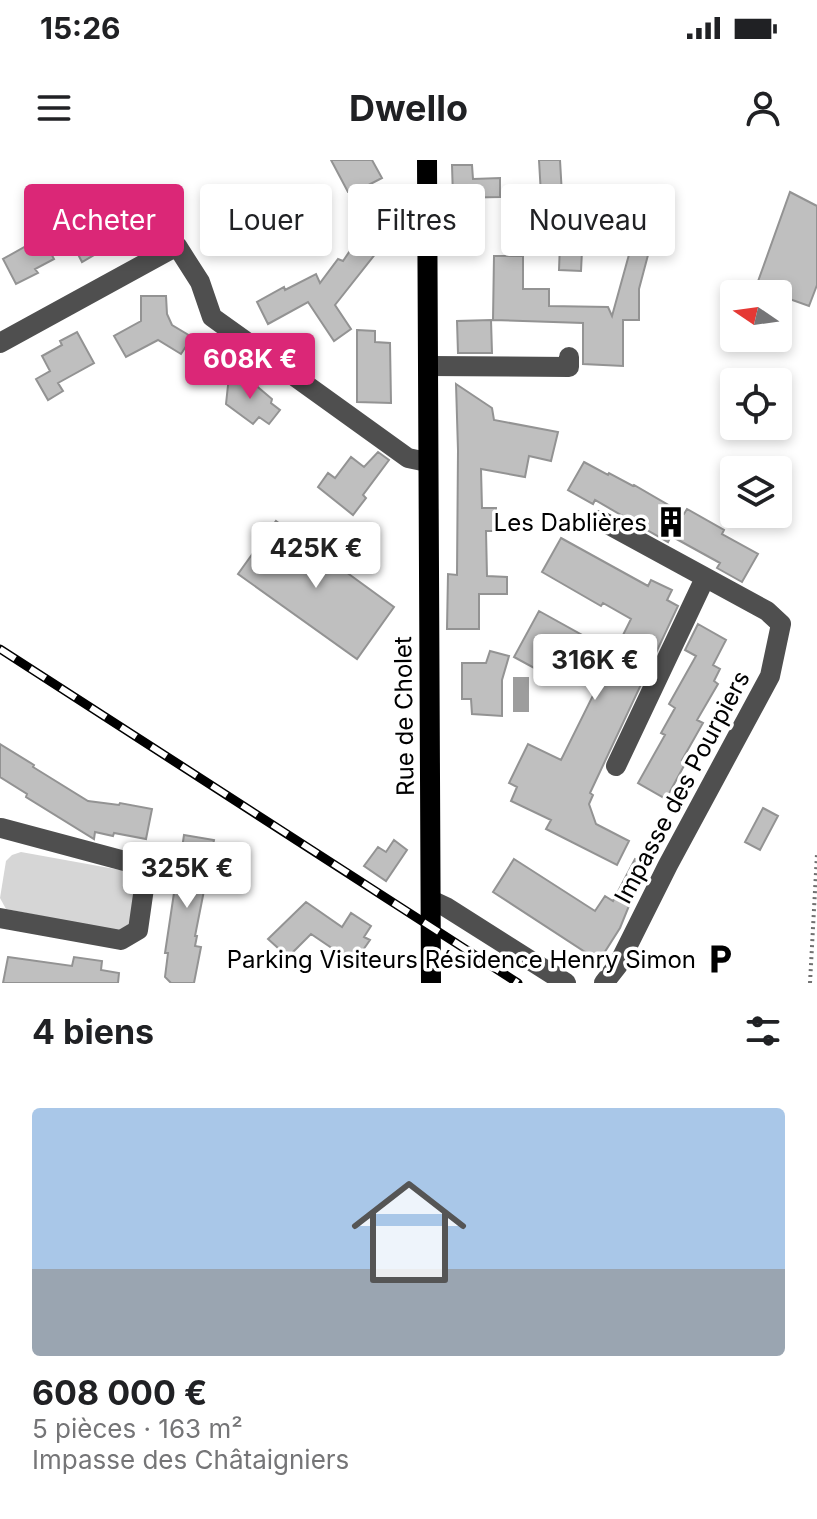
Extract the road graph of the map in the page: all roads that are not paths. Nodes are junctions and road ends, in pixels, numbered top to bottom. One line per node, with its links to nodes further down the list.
1 (427, 160): 4 (main road, Rue de Cholet)
2 (0, 343): 5 (street)
3 (569, 357): 4 (street)
4 (429, 366): 5 (main road, Rue de Cholet)
5 (427, 462): 10 (main road, Rue de Cholet)
6 (600, 520): 7 (street, Impasse des Pourpiers)
7 (705, 578): 8 (street); 14 (street, Impasse des Pourpiers)
8 (616, 766)
9 (0, 832): 11 (street)
10 (431, 900): 12 (main road, Rue de Cholet); 13 (street)
11 (0, 918)
12 (431, 983)
13 (566, 983)
14 (604, 983)

